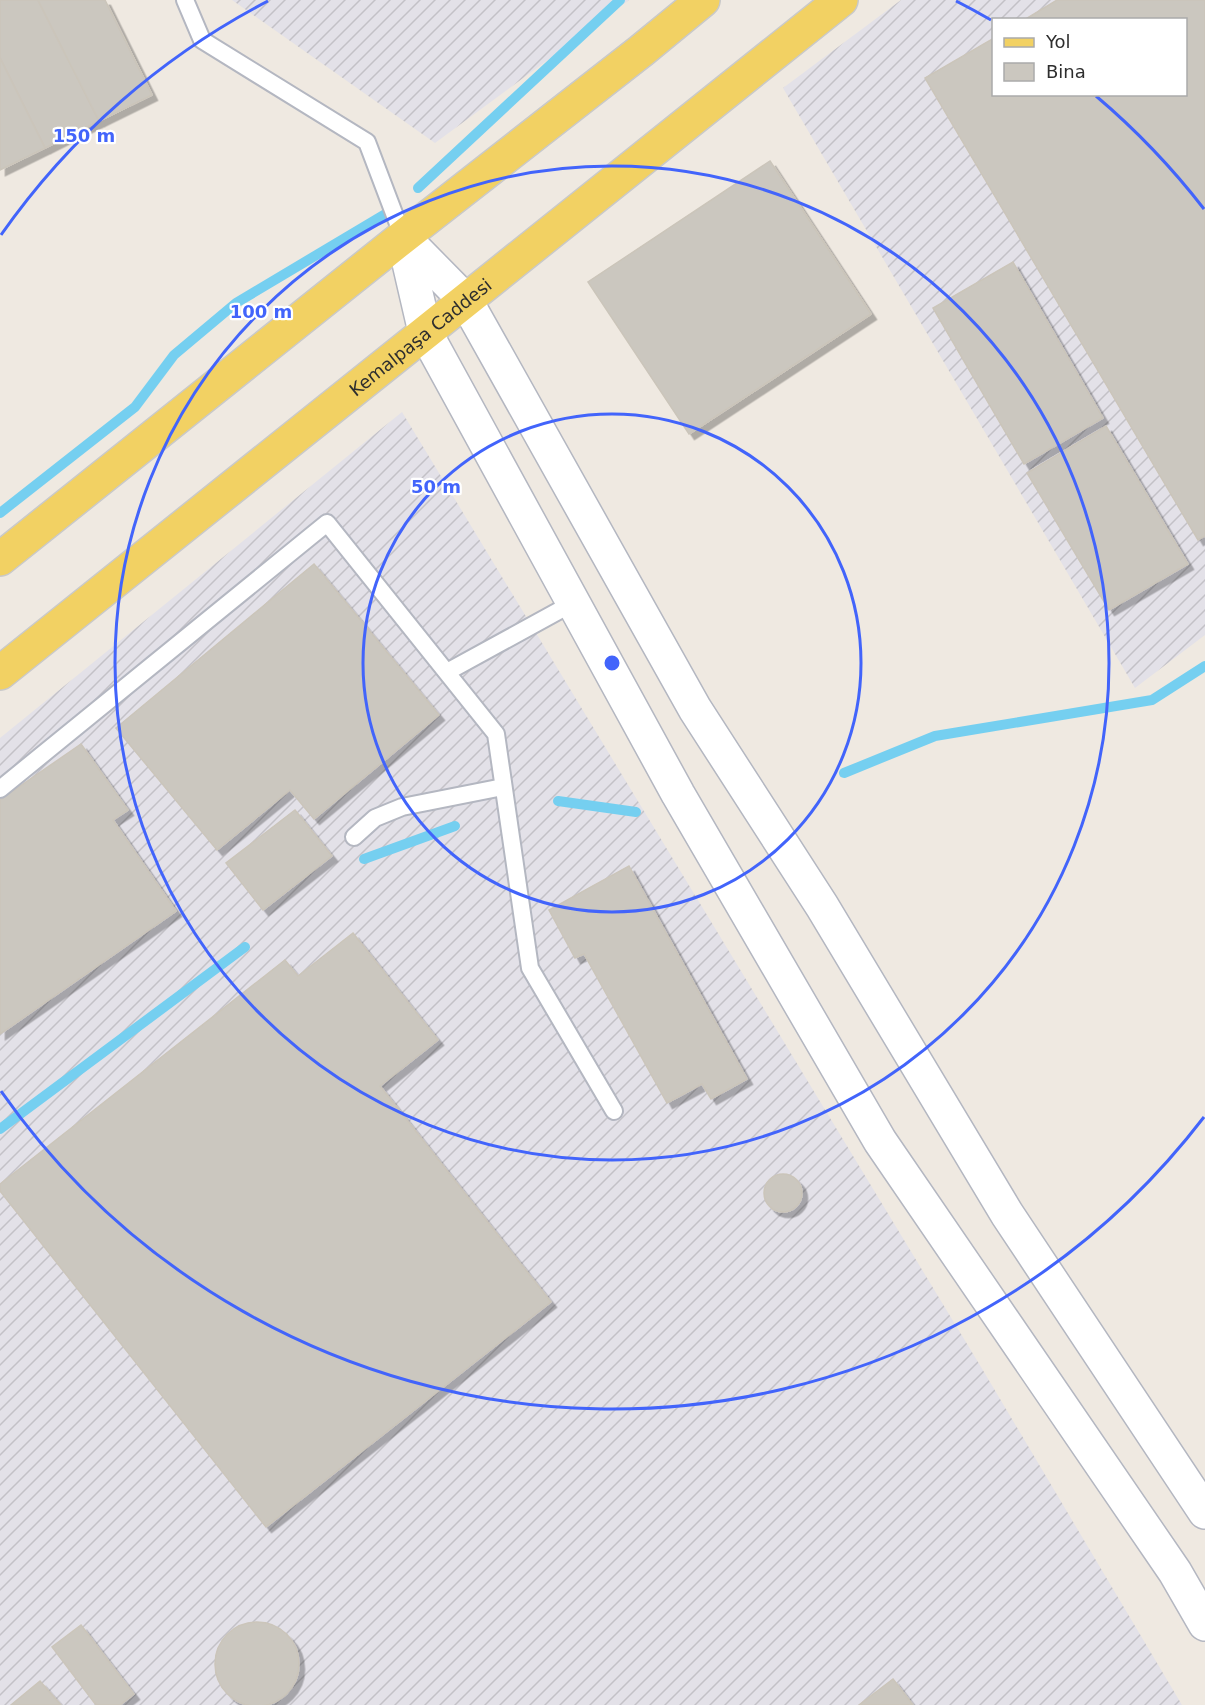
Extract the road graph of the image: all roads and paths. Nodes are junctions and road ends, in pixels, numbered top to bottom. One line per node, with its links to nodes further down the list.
1 (185, 0): 4 (lane)
2 (703, 0): 4 (main road)
3 (841, 0): 5 (main road, Kemalpaşa Caddesi)
4 (403, 237): 5 (street); 6 (street); 7 (main road)
5 (466, 301): 6 (main road, Kemalpaşa Caddesi); 15 (street)
6 (425, 332): 8 (street); 10 (main road, Kemalpaşa Caddesi)
7 (0, 559)
8 (573, 603): 9 (lane); 16 (street)
9 (447, 672): 11 (lane); 12 (lane)
10 (0, 673)
11 (503, 787): 13 (lane); 14 (lane)
12 (0, 789)
13 (354, 837)
14 (614, 1111)
15 (1205, 1512)
16 (1205, 1624)

